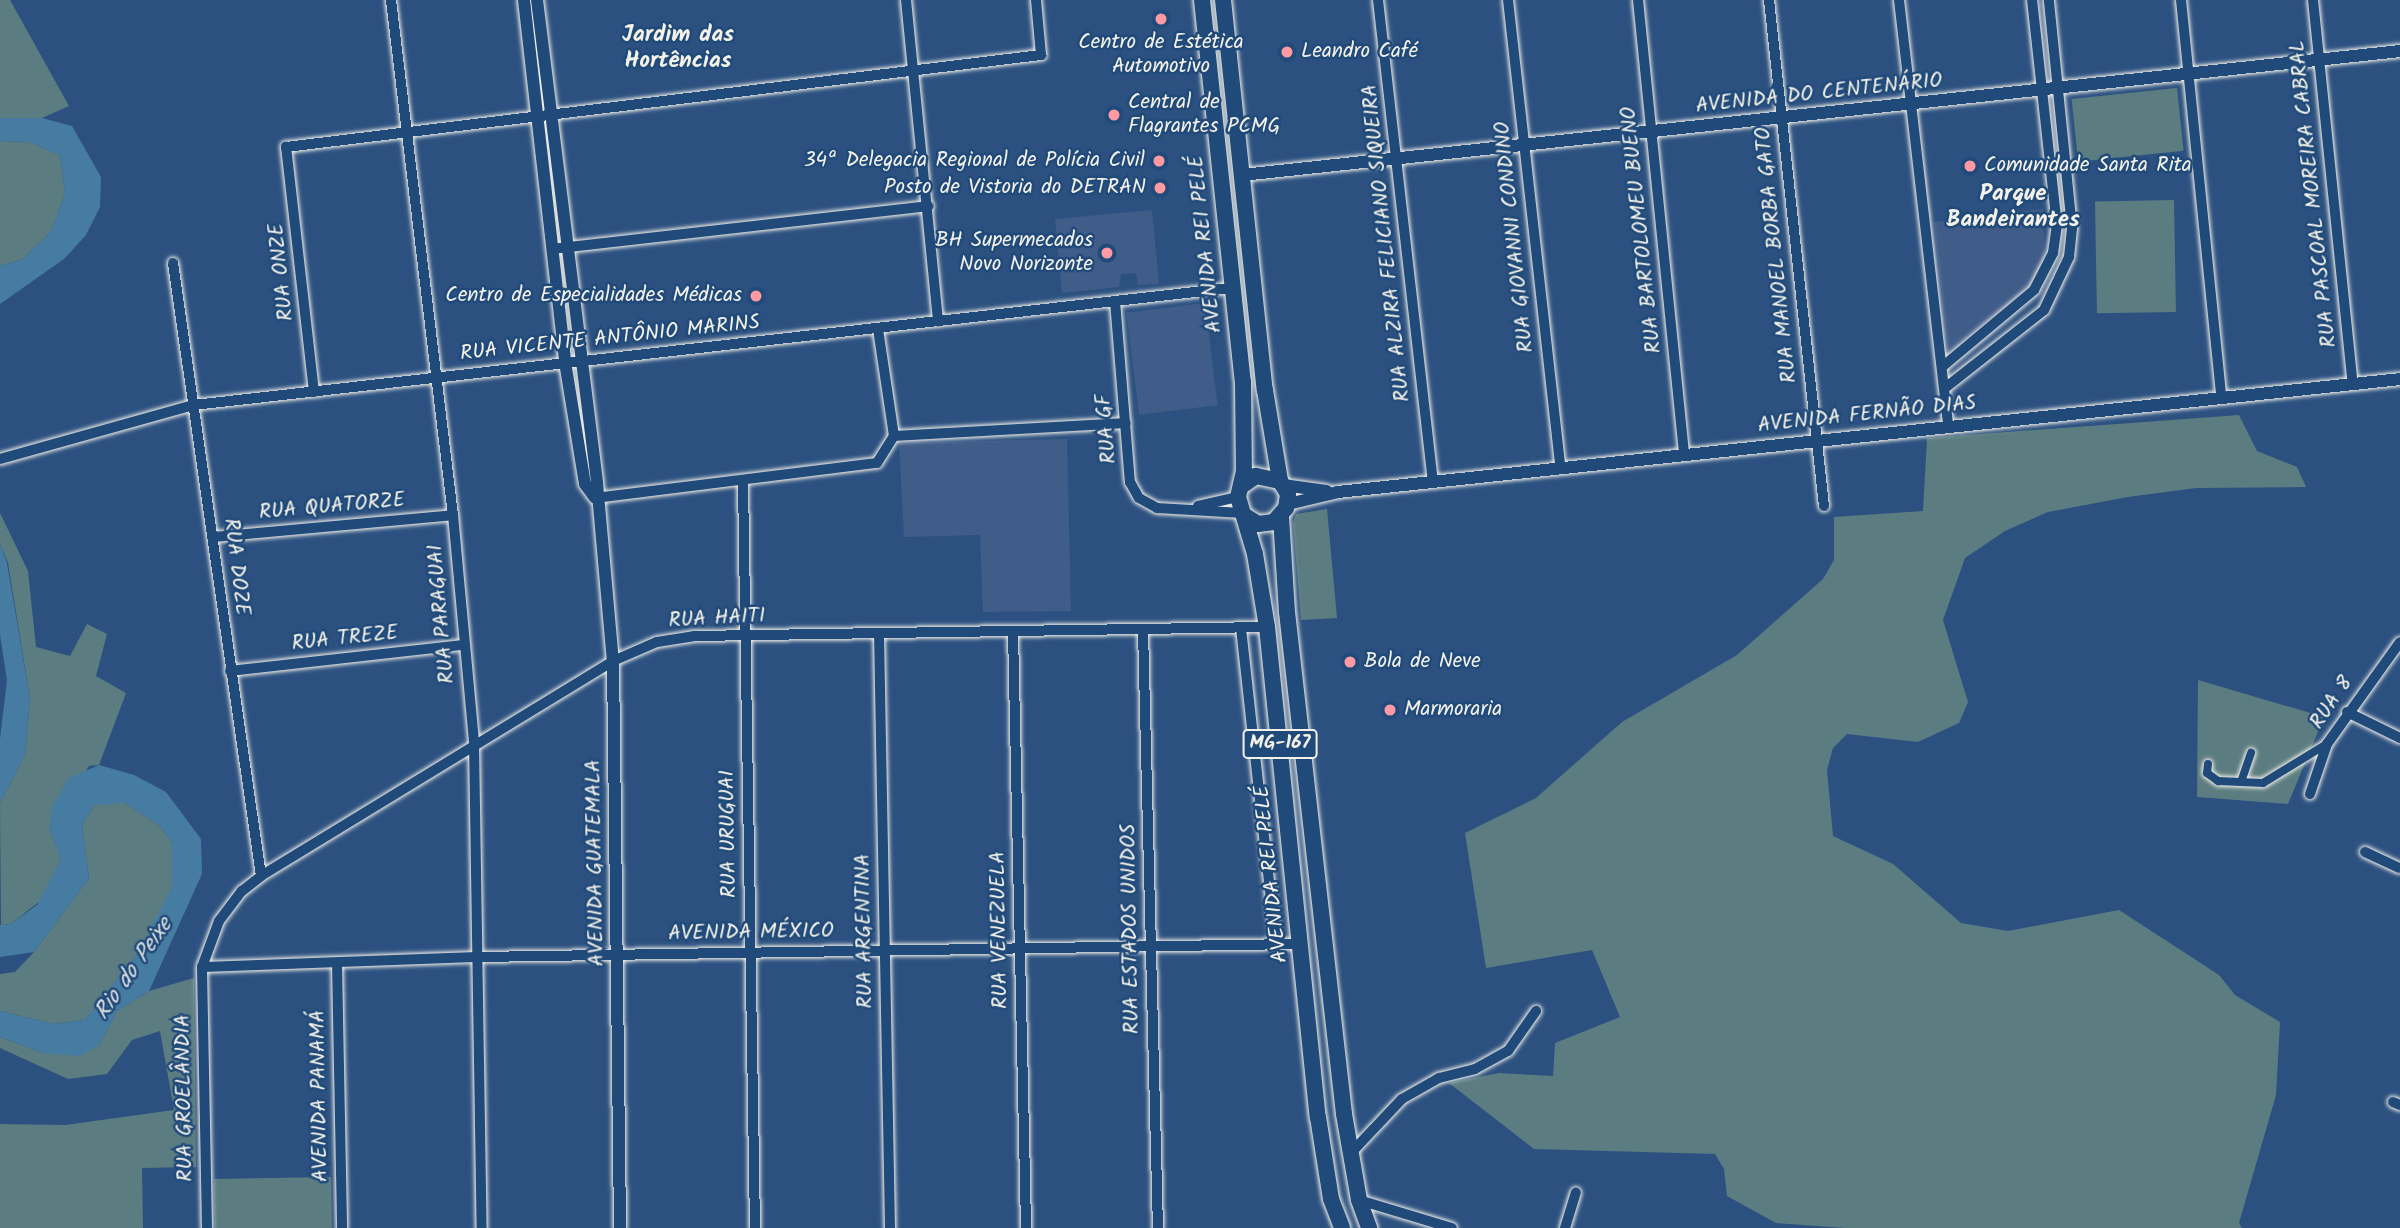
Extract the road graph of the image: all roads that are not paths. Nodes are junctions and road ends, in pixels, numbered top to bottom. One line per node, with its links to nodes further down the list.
1 (391, 0): 28 (street, RUA PARAGUAI)
2 (524, 0): 25 (street)
3 (537, 0): 24 (street)
4 (906, 0): 19 (street)
5 (1036, 0): 19 (street)
6 (1202, 0): 36 (main road, AVENIDA REI PELÉ / MG-167)
7 (1223, 0): 31 (main road, AVENIDA REI PELÉ)
8 (1378, 0): 30 (street, RUA ALZIRA FELICIANO SIQUEIRA)
9 (1508, 0): 29 (street, RUA GIOVANNI CONDINO)
10 (1638, 0): 27 (street, RUA BARTOLOMEU BUENO)
11 (1769, 0): 26 (street, RUA MANOEL BORBA GATO)
12 (1899, 0): 23 (street)
13 (2032, 0): 22 (street)
14 (2049, 0): 21 (street)
15 (2181, 0): 20 (street)
16 (2313, 0): 18 (street, RUA PASCOAL MOREIRA CABRAL)
17 (2400, 51): 18 (street, AVENIDA DO CENTENÁRIO)
18 (2319, 59): 20 (street, AVENIDA DO CENTENÁRIO); 45 (street, RUA PASCOAL MOREIRA CABRAL)
19 (913, 72): 24 (street); 32 (street)
20 (2188, 73): 21 (street, AVENIDA DO CENTENÁRIO); 48 (street)
21 (2058, 88): 22 (street, AVENIDA DO CENTENÁRIO); 46 (street)
22 (2042, 89): 23 (street, AVENIDA DO CENTENÁRIO); 42 (street)
23 (1910, 104): 26 (street, AVENIDA DO CENTENÁRIO); 42 (street)
24 (550, 115): 25 (street); 33 (street)
25 (536, 116): 28 (street); 34 (street)
26 (1782, 117): 27 (street, AVENIDA DO CENTENÁRIO); 53 (street, RUA MANOEL BORBA GATO)
27 (1651, 131): 29 (street, AVENIDA DO CENTENÁRIO); 54 (street, RUA BARTOLOMEU BUENO)
28 (407, 132): 43 (street, RUA PARAGUAI); 47 (street, RUA ONZE)
29 (1524, 145): 30 (street, AVENIDA DO CENTENÁRIO); 56 (street, RUA GIOVANNI CONDINO)
30 (1398, 158): 31 (street, AVENIDA DO CENTENÁRIO); 58 (street, RUA ALZIRA FELICIANO SIQUEIRA)
31 (1242, 175): 59 (main road, AVENIDA REI PELÉ)
32 (929, 206): 33 (street); 38 (street)
33 (565, 247): 34 (street); 40 (street)
34 (552, 249): 41 (street)
35 (173, 263): 49 (street, RUA DOZE)
36 (1231, 288): 37 (street, RUA VICENTE ANTÔNIO MARINS); 62 (main road, AVENIDA REI PELÉ / MG-167)
37 (1115, 302): 38 (street, RUA VICENTE ANTÔNIO MARINS); 50 (street, RUA GF)
38 (938, 321): 39 (street, RUA VICENTE ANTÔNIO MARINS)
39 (877, 329): 40 (street, RUA VICENTE ANTÔNIO MARINS); 52 (street)
40 (579, 361): 41 (street, RUA VICENTE ANTÔNIO MARINS); 61 (street)
41 (565, 362): 43 (street, RUA VICENTE ANTÔNIO MARINS); 61 (street)
42 (1942, 367): 46 (street)
43 (437, 378): 47 (street, RUA VICENTE ANTÔNIO MARINS); 66 (street, RUA PARAGUAI)
44 (2400, 379): 45 (street, AVENIDA FERNÃO DIAS)
45 (2353, 384): 48 (street, AVENIDA FERNÃO DIAS)
46 (1945, 388): 51 (street)
47 (314, 392): 49 (street, RUA VICENTE ANTÔNIO MARINS)
48 (2221, 397): 51 (street, AVENIDA FERNÃO DIAS)
49 (194, 405): 55 (street, RUA VICENTE ANTÔNIO MARINS); 67 (street, RUA DOZE)
50 (1126, 423): 52 (street); 64 (street, RUA GF)
51 (1948, 425): 53 (street, AVENIDA FERNÃO DIAS)
52 (894, 436): 57 (street)
53 (1816, 439): 54 (street, AVENIDA FERNÃO DIAS); 63 (street, RUA MANOEL BORBA GATO)
54 (1684, 456): 56 (street, AVENIDA FERNÃO DIAS)
55 (0, 460)
56 (1561, 469): 58 (street, AVENIDA FERNÃO DIAS)
57 (743, 481): 61 (street); 73 (street, RUA URUGUAI)
58 (1433, 482): 60 (street, AVENIDA FERNÃO DIAS)
59 (1282, 483): 60 (street, AVENIDA FERNÃO DIAS); 62 (main road); 65 (main road, AVENIDA REI PELÉ)
60 (1338, 492): 65 (street, AVENIDA FERNÃO DIAS)
61 (595, 498): 76 (street, AVENIDA GUATEMALA)
62 (1242, 503): 64 (street, RUA GF); 64 (street, RUA GF); 65 (main road); 68 (main road, AVENIDA REI PELÉ / MG-167)
63 (1824, 506)
64 (1189, 509)
65 (1284, 510): 100 (main road, AVENIDA REI PELÉ / MG-167)
66 (453, 515): 67 (street, RUA QUATORZE); 75 (street, RUA PARAGUAI)
67 (213, 537): 77 (street, RUA DOZE)
68 (1267, 627): 69 (street, RUA HAITI); 89 (main road, AVENIDA REI PELÉ / MG-167)
69 (1241, 628): 70 (street, RUA HAITI); 90 (street)
70 (1143, 629): 71 (street, RUA HAITI); 91 (street, RUA ESTADOS UNIDOS)
71 (1013, 631): 72 (street, RUA HAITI); 92 (street, RUA VENEZUELA)
72 (879, 633): 73 (street, RUA HAITI); 93 (street, RUA ARGENTINA)
73 (744, 635): 76 (street, RUA HAITI); 94 (street, RUA URUGUAI)
74 (2400, 642): 78 (street, RUA 8)
75 (463, 645): 77 (street, RUA TREZE); 80 (street, RUA PARAGUAI)
76 (613, 661): 80 (street, RUA HAITI); 95 (street, AVENIDA GUATEMALA)
77 (230, 671): 88 (street, RUA DOZE)
78 (2347, 712): 79 (street); 81 (street, RUA 8)
79 (2400, 738)
80 (474, 743): 88 (street, RUA HAITI); 96 (street, RUA PARAGUAI)
81 (2327, 744): 84 (street); 85 (street, RUA 8)
82 (2251, 753): 84 (street)
83 (2208, 764): 84 (street)
84 (2241, 782)
85 (2310, 794)
86 (2365, 852): 87 (street)
87 (2400, 868)
88 (261, 876): 98 (street, RUA HAITI)
89 (1300, 944): 90 (street, AVENIDA MÉXICO); 111 (main road, AVENIDA REI PELÉ / MG-167)
90 (1276, 945): 91 (street, AVENIDA MÉXICO)
91 (1150, 947): 92 (street, AVENIDA MÉXICO); 110 (street, RUA ESTADOS UNIDOS)
92 (1020, 948): 93 (street, AVENIDA MÉXICO); 109 (street, RUA VENEZUELA)
93 (885, 951): 94 (street, AVENIDA MÉXICO); 108 (street, RUA ARGENTINA)
94 (750, 953): 95 (street, AVENIDA MÉXICO); 107 (street, RUA URUGUAI)
95 (617, 955): 96 (street, AVENIDA MÉXICO); 106 (street, AVENIDA GUATEMALA)
96 (478, 957): 97 (street, AVENIDA MÉXICO); 105 (street, RUA PARAGUAI)
97 (337, 963): 98 (street, AVENIDA MÉXICO); 104 (street, AVENIDA PANAMÁ)
98 (202, 967): 103 (street, RUA GROELÂNDIA)
99 (1536, 1011): 100 (street)
100 (1349, 1155): 102 (main road, AVENIDA REI PELÉ / MG-167)
101 (1576, 1193): 114 (street)
102 (1359, 1200): 112 (main road, AVENIDA REI PELÉ / MG-167); 113 (street)
103 (207, 1228)
104 (342, 1228)
105 (482, 1228)
106 (620, 1228)
107 (755, 1228)
108 (890, 1228)
109 (1026, 1228)
110 (1157, 1228)
111 (1342, 1228)
112 (1369, 1228)
113 (1452, 1228)
114 (1565, 1228)

